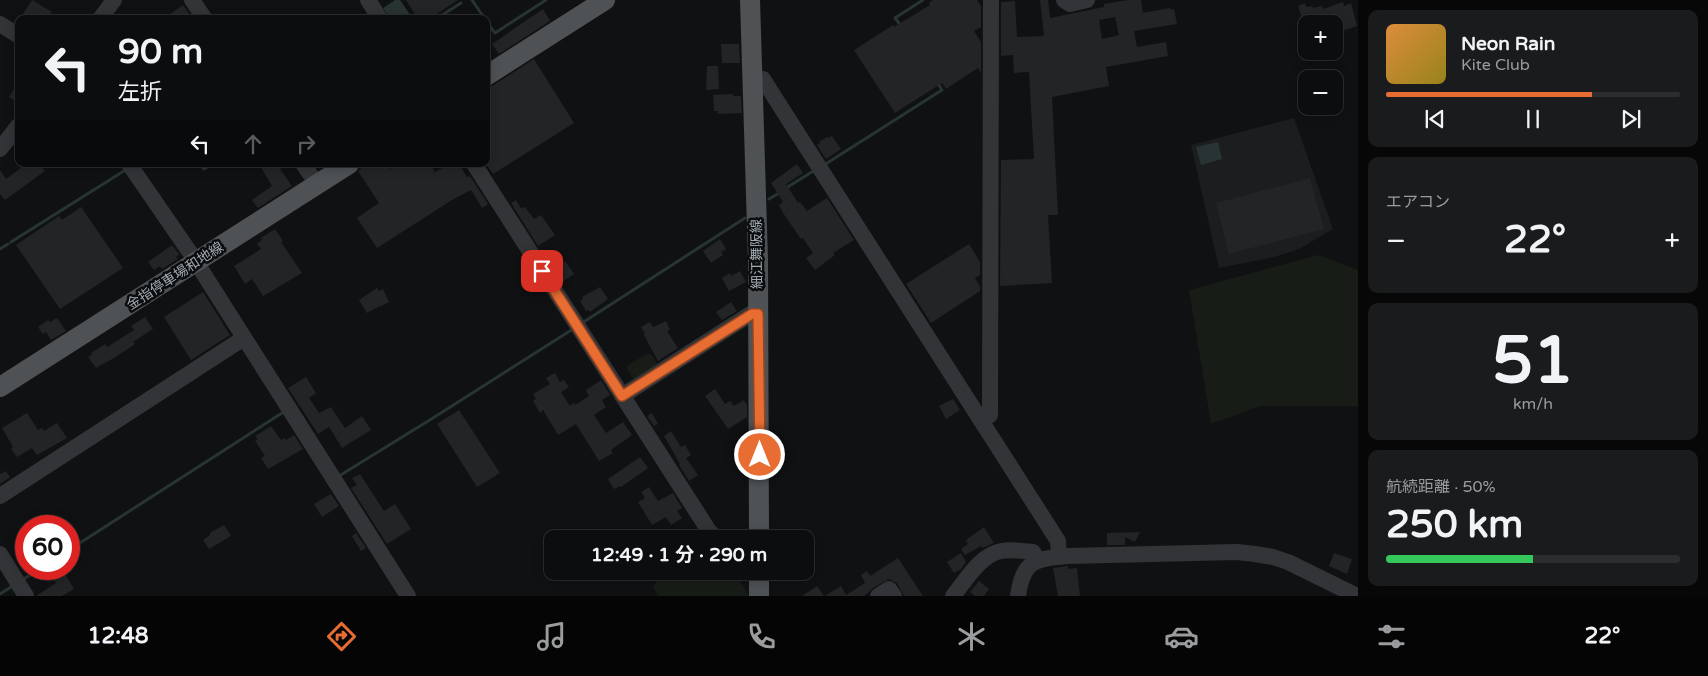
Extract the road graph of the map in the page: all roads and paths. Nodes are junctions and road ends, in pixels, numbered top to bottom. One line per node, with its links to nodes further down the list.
1 (114, 0): 8 (street)
2 (192, 0): 9 (street)
3 (605, 0): 12 (main road)
4 (750, 0): 13 (main road, 細江舞阪線)
5 (991, 0): 26 (street)
6 (1064, 0): 7 (street)
7 (1087, 0)
8 (103, 15)
9 (202, 15)
10 (0, 24): 11 (street)
11 (15, 33)
12 (490, 73)
13 (752, 79): 22 (main road, 細江舞阪線); 26 (street)
14 (15, 130): 15 (street)
15 (0, 149)
16 (131, 167): 21 (street)
17 (305, 167): 20 (street)
18 (344, 167): 20 (main road, 金指停車場和地線)
19 (476, 167): 25 (street)
20 (317, 184): 21 (main road, 金指停車場和地線)
21 (196, 262): 23 (street); 24 (main road, 金指停車場和地線)
22 (758, 314): 25 (street); 29 (main road, 細江舞阪線)
23 (244, 338): 27 (street); 35 (street)
24 (0, 388)
25 (622, 396): 28 (street)
26 (981, 421): 31 (street)
27 (0, 496)
28 (708, 530)
29 (760, 530)
30 (0, 554): 34 (street)
31 (1060, 556): 32 (street); 41 (street)
32 (1038, 560): 39 (street); 40 (street)
33 (759, 580): 36 (main road)
34 (26, 596)
35 (408, 596)
36 (759, 596)
37 (878, 596): 38 (street)
38 (894, 596)
39 (953, 596)
40 (1018, 596)
41 (1357, 596)

